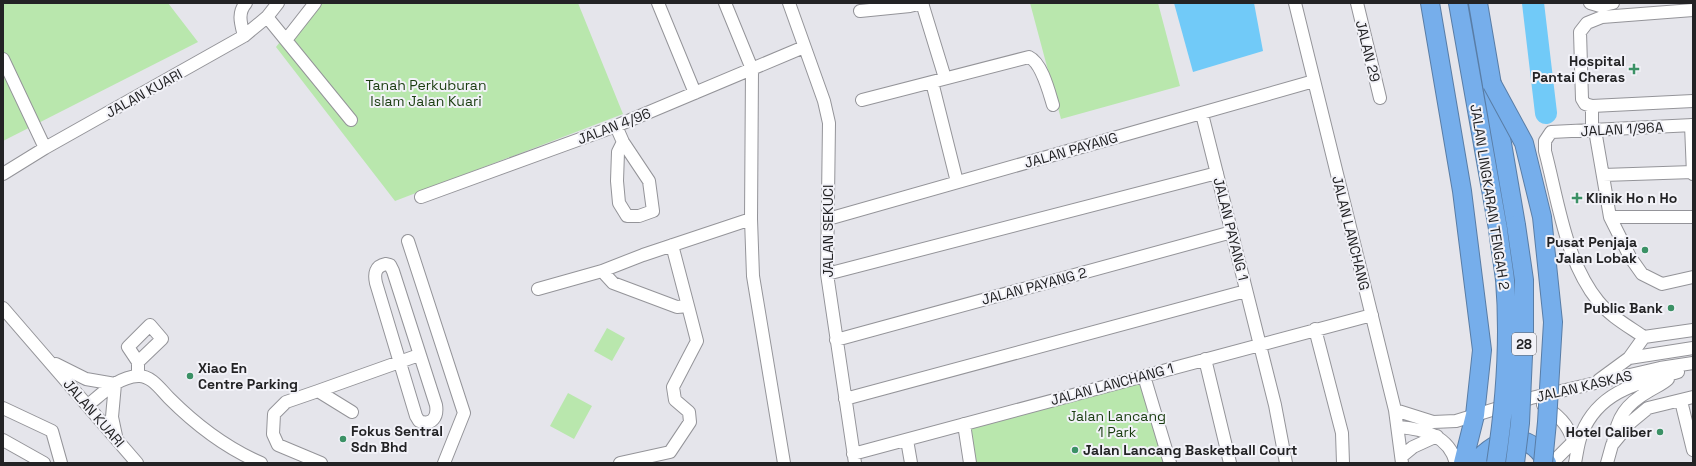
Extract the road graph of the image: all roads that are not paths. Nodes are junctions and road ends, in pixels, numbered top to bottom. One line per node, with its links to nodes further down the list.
1 (246, 3): 18 (street)
2 (278, 3): 17 (street, JALAN KUARI)
3 (314, 3): 19 (street)
4 (658, 3): 27 (street)
5 (725, 3): 22 (street)
6 (789, 3): 20 (street, JALAN SEKUCI)
7 (922, 3): 16 (street); 23 (street)
8 (1295, 3): 25 (street, JALAN LANCHANG)
9 (1356, 3): 28 (street, JALAN 29)
10 (1430, 3): 88 (highway)
11 (1458, 3): 117 (highway, JALAN LINGKARAN TENGAH 2 / 28, bridge)
12 (1478, 3): 26 (highway, JALAN LINGKARAN TENGAH 2 / 28)
13 (1590, 3): 14 (street)
14 (1613, 3)
15 (1693, 10): 32 (street)
16 (860, 11)
17 (267, 17): 18 (street, JALAN KUARI); 19 (street)
18 (244, 36): 39 (street, JALAN KUARI)
19 (286, 40): 34 (street)
20 (804, 47): 22 (street, JALAN 4/96); 48 (street, JALAN SEKUCI)
21 (3, 59): 39 (street)
22 (752, 69): 27 (street, JALAN 4/96); 49 (street)
23 (945, 78): 24 (street); 31 (street)
24 (932, 82): 29 (street); 44 (street)
25 (1314, 82): 33 (street, JALAN PAYANG); 60 (street, JALAN LANCHANG)
26 (1492, 84): 118 (highway, JALAN LINGKARAN TENGAH 2 / 28, bridge); 119 (highway, bridge)
27 (695, 93): 36 (street, JALAN 4/96)
28 (1380, 98)
29 (862, 100)
30 (1693, 101): 32 (street)
31 (1053, 105)
32 (1592, 106): 37 (street)
33 (1202, 114): 40 (street, JALAN PAYANG 1); 44 (street, JALAN PAYANG)
34 (352, 120)
35 (1692, 125): 37 (street, JALAN 1/96A); 41 (street)
36 (616, 126): 38 (street); 45 (street, JALAN 4/96)
37 (1593, 130): 43 (street); 63 (street, JALAN 1/96A)
38 (623, 142): 38 (street)
39 (45, 148): 42 (street, JALAN KUARI)
40 (1217, 173): 50 (street, JALAN PAYANG 1); 54 (street)
41 (1693, 173): 43 (street)
42 (3, 174)
43 (1603, 175): 46 (street)
44 (957, 182): 48 (street, JALAN PAYANG)
45 (421, 197)
46 (1610, 217): 47 (street); 55 (street)
47 (1693, 217)
48 (828, 218): 54 (street, JALAN SEKUCI)
49 (751, 219): 52 (street); 107 (street)
50 (1232, 232): 57 (street, JALAN PAYANG 1); 64 (street, JALAN PAYANG 2)
51 (408, 241): 105 (street)
52 (672, 245): 53 (street); 58 (street)
53 (602, 271): 56 (street); 58 (street)
54 (827, 274): 64 (street, JALAN SEKUCI)
55 (1693, 277)
56 (538, 289)
57 (1246, 291): 65 (street, JALAN PAYANG 1); 82 (street)
58 (688, 306): 106 (street)
59 (3, 308): 69 (street, JALAN KUARI)
60 (1372, 315): 61 (street, JALAN LANCHANG 1); 86 (street, JALAN LANCHANG)
61 (1315, 329): 65 (street, JALAN LANCHANG 1); 113 (street)
62 (1693, 330): 63 (street)
63 (1644, 336): 68 (street)
64 (836, 340): 82 (street, JALAN SEKUCI)
65 (1259, 344): 70 (street, JALAN LANCHANG 1); 112 (street, JALAN PAYANG 1)
66 (1693, 348): 68 (street)
67 (419, 355): 72 (street); 72 (street); 72 (street)
68 (1629, 358): 78 (street)
69 (48, 359): 79 (street); 84 (street, JALAN KUARI)
70 (1205, 359): 77 (street, JALAN LANCHANG 1); 111 (street)
71 (138, 362): 71 (street); 76 (street)
72 (401, 362): 80 (street)
73 (1693, 363): 78 (street, JALAN KASKAS)
74 (1693, 368): 75 (street)
75 (1673, 374): 95 (street); 96 (street)
76 (138, 376): 79 (street); 103 (street)
77 (1144, 376): 89 (street, JALAN LANCHANG 1); 110 (street)
78 (1595, 383): 81 (street, JALAN KASKAS)
79 (115, 384): 84 (street); 92 (street)
80 (318, 391): 87 (street); 104 (street)
81 (1531, 398): 88 (street, JALAN KASKAS); 96 (street)
82 (846, 399): 98 (street, JALAN SEKUCI)
83 (1687, 399): 95 (street); 97 (street)
84 (88, 405): 92 (street, JALAN KUARI)
85 (3, 408): 101 (street)
86 (1396, 410): 88 (street, JALAN KASKAS); 90 (street, JALAN LANCHANG)
87 (352, 412)
88 (1476, 415): 115 (highway)
89 (964, 424): 94 (street, JALAN LANCHANG 1); 109 (street)
90 (1399, 427): 91 (street); 99 (street, JALAN LANCHANG)
91 (1437, 436): 99 (street); 114 (street)
92 (117, 439): 102 (street, JALAN KUARI)
93 (3, 440): 100 (street)
94 (907, 440): 98 (street, JALAN LANCHANG 1); 108 (street)
95 (1612, 446): 122 (street)
96 (1577, 448): 121 (street)
97 (1693, 450)
98 (854, 459)
99 (1402, 459)
100 (44, 463)
101 (61, 463)
102 (137, 463)
103 (261, 463)
104 (322, 463)
105 (444, 463)
106 (620, 463)
107 (784, 463)
108 (911, 463)
109 (970, 463)
110 (1170, 463)
111 (1230, 463)
112 (1286, 463)
113 (1344, 463)
114 (1456, 463)
115 (1463, 463)
116 (1475, 463): 120 (highway)
117 (1496, 463)
118 (1515, 463)
119 (1543, 463)
120 (1547, 463)
121 (1552, 463)
122 (1607, 463)

